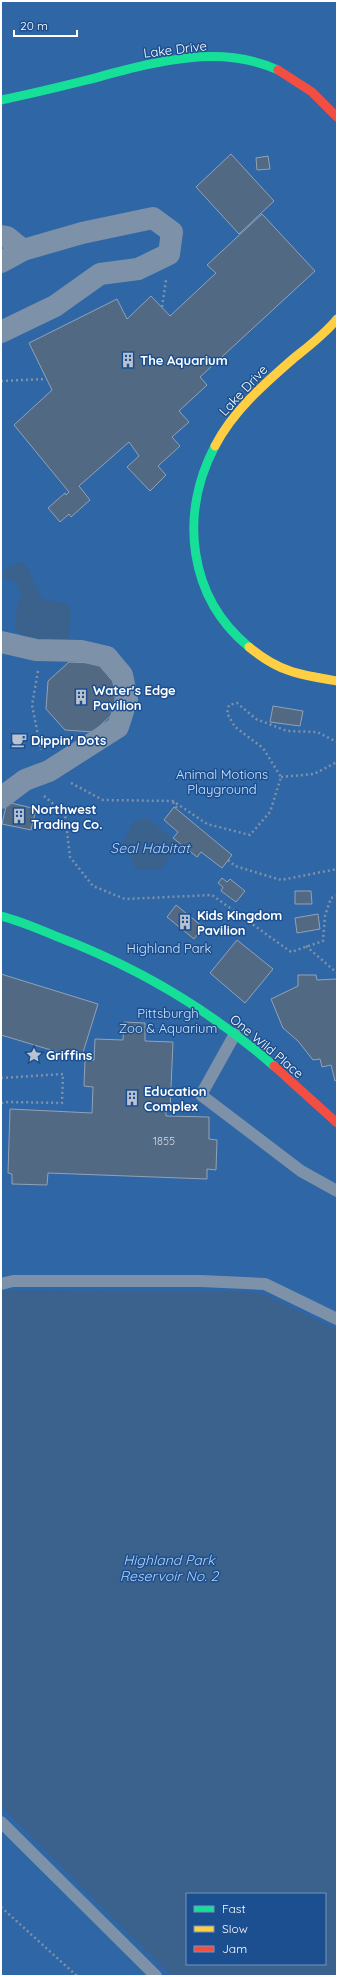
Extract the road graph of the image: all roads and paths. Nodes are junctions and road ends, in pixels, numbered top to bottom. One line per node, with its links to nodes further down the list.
1 (1, 100): 2 (street, Lake Drive)
2 (337, 117)
3 (1, 236): 4 (street)
4 (22, 250): 5 (street); 7 (street)
5 (1, 262)
6 (337, 319): 12 (street, Lake Drive)
7 (1, 332)
8 (46, 379): 9 (path)
9 (1, 381)
10 (1, 642): 15 (street)
11 (39, 668): 15 (path)
12 (337, 681)
13 (337, 742): 16 (path)
14 (337, 762): 16 (path)
15 (49, 771): 17 (street); 19 (path)
16 (281, 777): 19 (path)
17 (25, 780): 18 (street); 25 (path)
18 (1, 798)
19 (173, 801): 20 (path)
20 (178, 810)
21 (228, 860): 22 (path)
22 (337, 869)
23 (337, 896): 25 (path)
24 (1, 916): 27 (street, One Wild Place)
25 (306, 946): 26 (path)
26 (337, 973)
27 (235, 1034): 30 (street, One Wild Place); 31 (lane)
28 (1, 1078): 29 (path)
29 (1, 1104)
30 (337, 1123)
31 (337, 1191)
32 (1, 1284): 33 (lane)
33 (337, 1319)
34 (1, 1822): 37 (lane)
35 (1, 1907): 36 (path)
36 (77, 1976)
37 (156, 1976)

